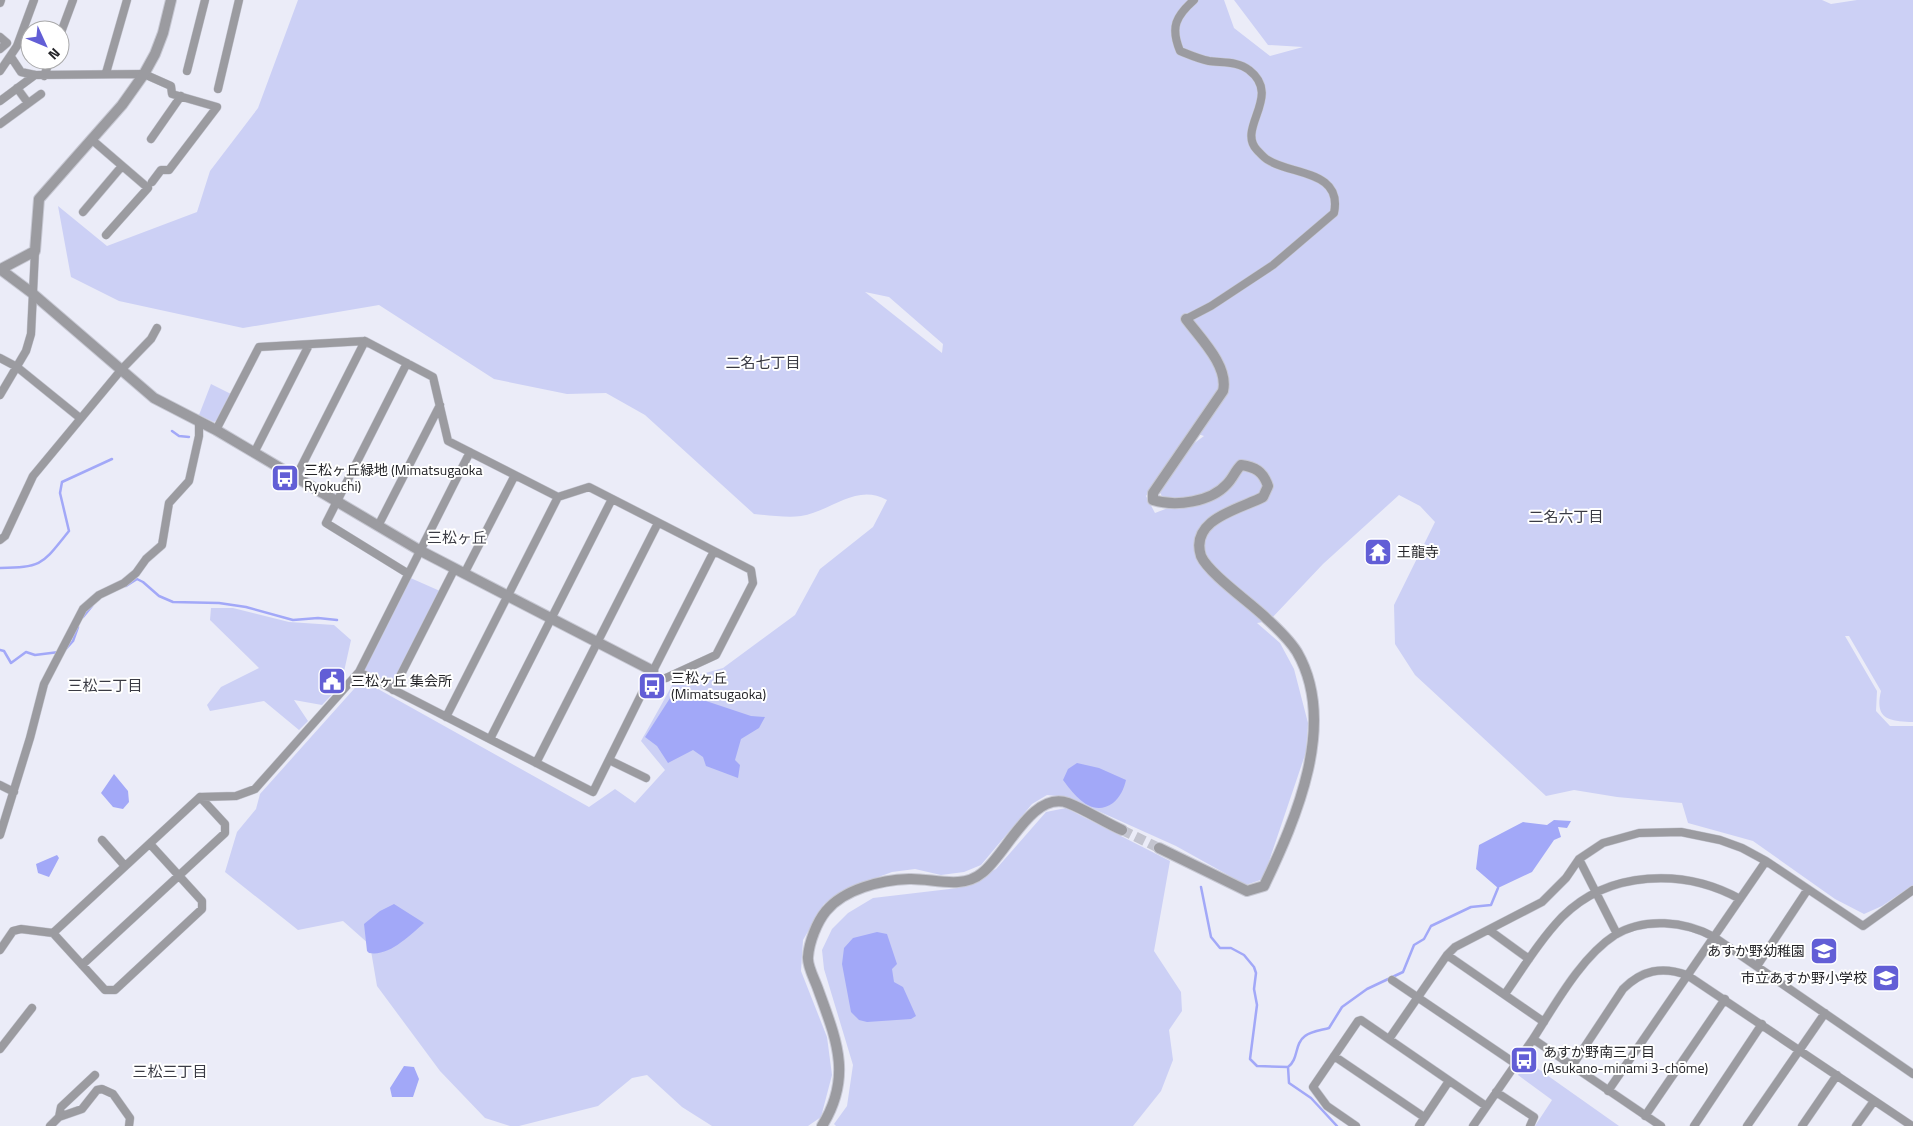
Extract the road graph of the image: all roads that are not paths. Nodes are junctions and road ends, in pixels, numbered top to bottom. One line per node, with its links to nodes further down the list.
1 (34, 0): 11 (street)
2 (73, 0): 8 (street)
3 (127, 0): 17 (street)
4 (171, 0): 18 (street)
5 (205, 0): 16 (street)
6 (239, 0): 21 (street)
7 (1194, 0): 36 (street)
8 (66, 20)
9 (0, 37): 10 (street)
10 (8, 43): 11 (street); 12 (street)
11 (17, 46): 13 (street)
12 (0, 49)
13 (11, 57): 14 (street); 19 (street)
14 (0, 70)
15 (43, 70): 19 (street)
16 (187, 71)
17 (106, 73): 18 (street); 19 (street)
18 (144, 74): 23 (street); 27 (street)
19 (40, 75): 20 (street)
20 (17, 88): 24 (street); 25 (street)
21 (218, 89)
22 (41, 94): 25 (street)
23 (181, 96): 28 (street); 30 (street)
24 (0, 101)
25 (28, 103): 26 (street)
26 (0, 124)
27 (90, 139): 29 (street); 33 (street)
28 (151, 139)
29 (122, 166): 31 (street); 32 (street)
30 (152, 182)
31 (83, 212)
32 (106, 235)
33 (35, 251): 34 (street); 35 (street)
34 (0, 269): 35 (street)
35 (32, 293): 42 (street); 43 (street)
36 (1186, 319): 82 (street)
37 (157, 328): 43 (street)
38 (365, 342): 39 (street); 41 (street); 52 (street)
39 (309, 345): 48 (street); 50 (street)
40 (0, 358): 42 (street)
41 (408, 363): 45 (street); 55 (street)
42 (17, 367): 44 (street); 46 (street)
43 (121, 370): 46 (street); 47 (street)
44 (0, 395)
45 (440, 405): 49 (street); 57 (street)
46 (80, 418): 58 (street)
47 (199, 421): 48 (street); 76 (street)
48 (216, 430): 50 (street)
49 (470, 452): 51 (street); 59 (street)
50 (254, 453): 52 (street)
51 (515, 475): 53 (street); 61 (street)
52 (296, 478): 55 (street)
53 (558, 497): 54 (street); 63 (street)
54 (612, 499): 56 (street); 64 (street)
55 (337, 502): 57 (street); 62 (street)
56 (658, 523): 60 (street); 65 (street)
57 (378, 526): 59 (street)
58 (0, 540)
59 (419, 550): 61 (street); 62 (street)
60 (714, 551): 66 (street); 68 (street)
61 (459, 572): 63 (street); 69 (street)
62 (407, 573): 67 (street)
63 (508, 596): 64 (street); 70 (street)
64 (551, 619): 65 (street); 71 (street)
65 (598, 643): 66 (street); 73 (street)
66 (654, 671): 68 (street)
67 (359, 672): 69 (street); 77 (street)
68 (648, 681): 72 (street)
69 (393, 690): 70 (street)
70 (446, 717): 71 (street)
71 (490, 739): 73 (street)
72 (608, 760): 73 (street); 74 (street)
73 (536, 763)
74 (646, 778)
75 (0, 785): 76 (street)
76 (14, 792): 79 (street)
77 (200, 798): 81 (street); 86 (street)
78 (1122, 830): 129 (street)
79 (0, 835)
80 (102, 840): 85 (street)
81 (150, 844): 85 (street); 86 (street)
82 (1159, 848)
83 (1579, 860): 84 (street); 89 (street); 91 (street)
84 (1766, 861): 87 (street); 90 (street)
85 (125, 866): 92 (street)
86 (179, 875): 98 (street); 98 (street)
87 (1808, 890): 88 (street); 99 (street)
88 (1913, 890)
89 (1596, 894): 90 (street); 93 (street); 97 (street)
90 (1740, 899): 94 (street)
91 (1489, 930): 96 (street); 97 (street)
92 (53, 933): 95 (street); 98 (street)
93 (1617, 934): 94 (street); 107 (street)
94 (1714, 937): 99 (street); 100 (street)
95 (0, 950)
96 (1447, 955): 102 (street); 103 (street)
97 (1529, 959): 102 (street)
98 (82, 965)
99 (1757, 966): 106 (street)
100 (1687, 975): 104 (street); 115 (street); 120 (street)
101 (1392, 980): 103 (street)
102 (1505, 994): 107 (street)
103 (1418, 997): 109 (street); 114 (street)
104 (1725, 1000): 108 (street); 124 (street)
105 (32, 1008): 111 (street)
106 (1825, 1013): 112 (street); 116 (street)
107 (1544, 1022): 110 (street)
108 (1762, 1024): 112 (street); 135 (street)
109 (1389, 1039): 113 (street); 119 (street)
110 (1533, 1039): 114 (street); 115 (street)
111 (0, 1048)
112 (1799, 1049): 118 (street); 136 (street)
113 (1334, 1056): 126 (street); 130 (street)
114 (1516, 1064): 121 (street)
115 (1572, 1066): 120 (street)
116 (1913, 1074)
117 (95, 1075): 125 (street)
118 (1837, 1075): 122 (street); 137 (street)
119 (1449, 1082): 123 (street); 126 (street)
120 (1608, 1091): 124 (street)
121 (1496, 1092): 123 (street); 133 (street)
122 (1874, 1101): 138 (street); 139 (street)
123 (1486, 1106): 132 (street)
124 (1645, 1116): 134 (street)
125 (59, 1117): 127 (street); 128 (street)
126 (1424, 1117): 131 (street)
127 (50, 1126)
128 (129, 1126)
129 (822, 1126)
130 (1356, 1126)
131 (1419, 1126)
132 (1473, 1126)
133 (1530, 1126)
134 (1661, 1126)
135 (1694, 1126)
136 (1747, 1126)
137 (1802, 1126)
138 (1856, 1126)
139 (1912, 1126)

